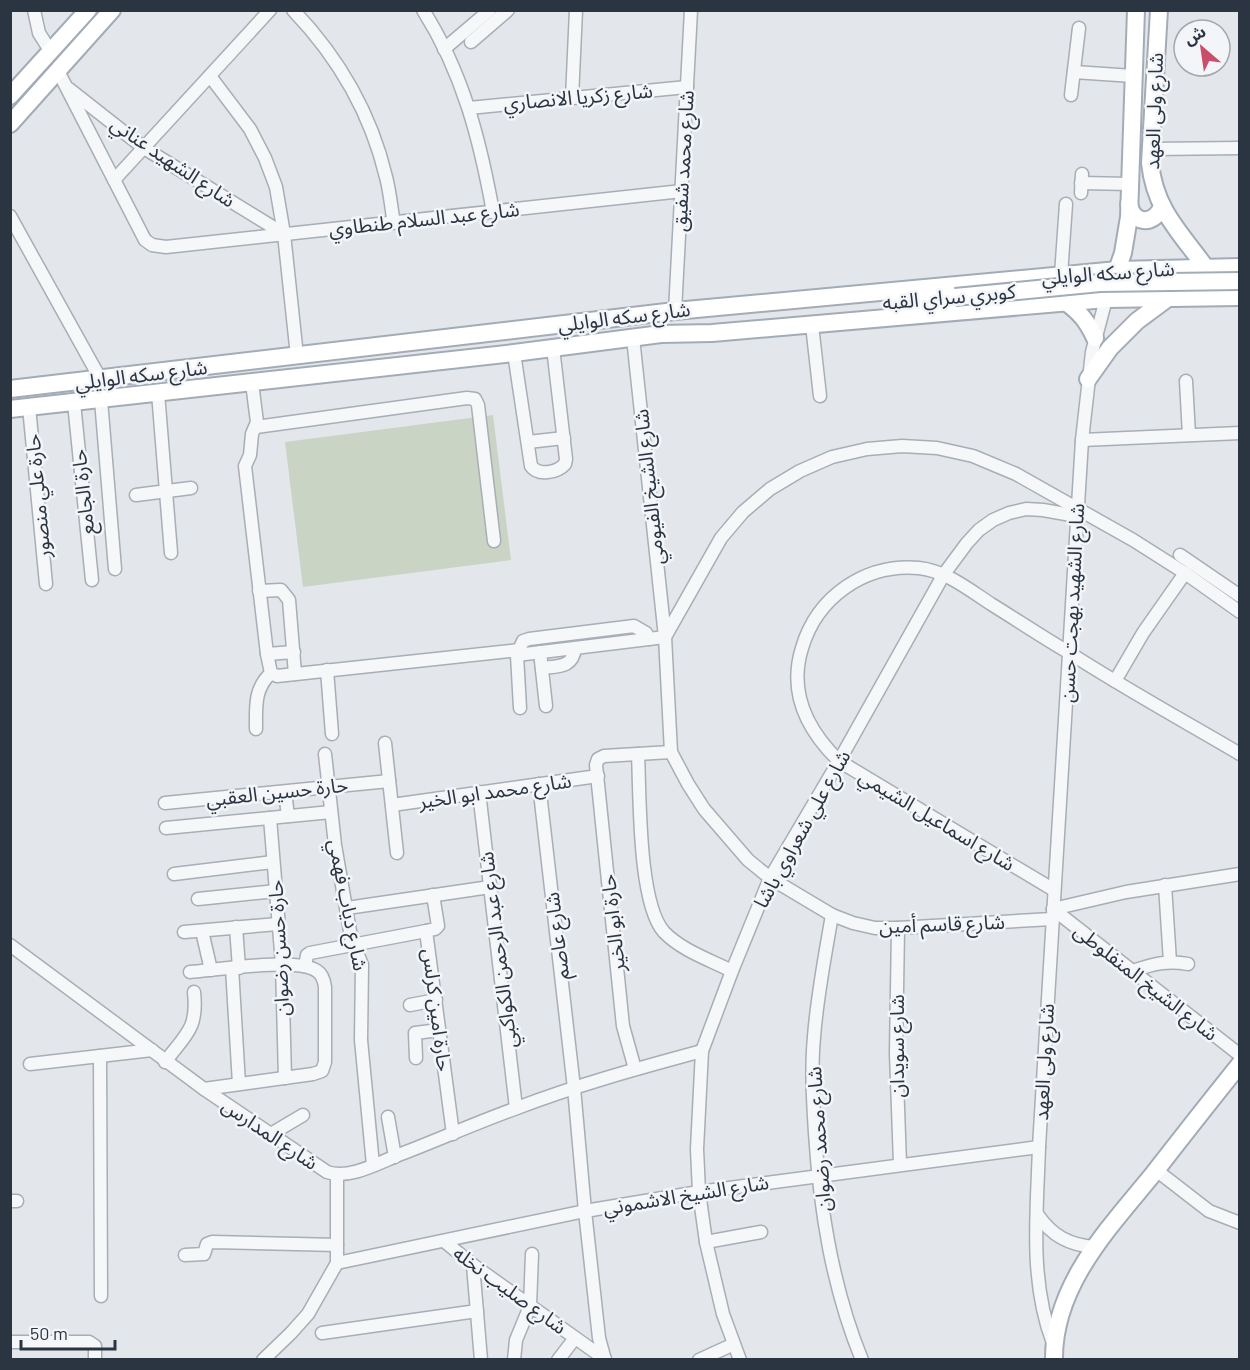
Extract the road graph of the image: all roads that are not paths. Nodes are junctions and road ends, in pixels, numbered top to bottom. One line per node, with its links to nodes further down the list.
1 (34, 10): 16 (street)
2 (88, 10): 16 (main road)
3 (112, 10): 20 (main road)
4 (270, 10): 18 (street)
5 (293, 10): 39 (street)
6 (423, 10): 15 (street)
7 (490, 10): 14 (street)
8 (508, 10): 14 (street)
9 (576, 10): 24 (street)
10 (690, 10): 21 (street, شارع محمد شفيق)
11 (1136, 10): 19 (main road, شارع ولى العهد)
12 (1159, 10): 29 (main road, شارع ولى العهد)
13 (1079, 28): 17 (street)
14 (475, 34): 15 (street)
15 (444, 49): 25 (street)
16 (51, 52): 23 (main road)
17 (1074, 72): 19 (street); 22 (street)
18 (210, 76): 27 (street); 40 (street)
19 (1132, 76): 32 (main road, شارع ولى العهد)
20 (61, 79): 26 (main road); 27 (street, شارع الشهيد عناني); 30 (street, شارع الشهيد عناني)
21 (687, 87): 24 (street, شارع زكريا الانصاري); 33 (street, شارع محمد شفيق)
22 (1071, 95)
23 (10, 96)
24 (572, 98): 25 (street, شارع زكريا الانصاري)
25 (469, 108): 37 (street)
26 (10, 124)
27 (144, 148): 30 (street); 40 (street, شارع الشهيد عناني)
28 (1239, 148): 29 (street)
29 (1152, 149): 36 (main road, شارع ولى العهد)
30 (114, 180): 41 (street, شارع الشهيد عناني)
31 (1081, 183): 32 (street)
32 (1130, 184): 35 (main road, شارع ولى العهد)
33 (682, 191): 37 (street, شارع عبد السلام طنطاوي); 51 (street, شارع محمد شفيق)
34 (1066, 204): 45 (street)
35 (1129, 204): 36 (main road); 44 (main road, شارع ولى العهد)
36 (1162, 207): 43 (main road, شارع ولى العهد)
37 (493, 212): 39 (street, شارع عبد السلام طنطاوي)
38 (10, 216): 60 (street)
39 (394, 222): 40 (street, شارع عبد السلام طنطاوي)
40 (284, 234): 41 (street, شارع عبد السلام طنطاوي); 58 (street)
41 (166, 247)
42 (1239, 267): 43 (main road, شارع سكه الوايلي)
43 (1206, 268): 44 (main road, شارع سكه الوايلي)
44 (1118, 270): 45 (main road, شارع سكه الوايلي); 49 (main road, شارع ولى العهد)
45 (1061, 275): 51 (main road, شارع سكه الوايلي)
46 (1239, 282): 53 (main road, كوبري سراي القبه, bridge)
47 (1239, 297): 48 (main road, شارع سكه الوايلي)
48 (1168, 298): 49 (main road, شارع سكه الوايلي); 59 (main road)
49 (1106, 299): 50 (main road, شارع سكه الوايلي); 55 (street, شارع الشهيد بهجت حسن)
50 (1068, 303): 52 (main road, شارع سكه الوايلي); 55 (main road)
51 (675, 311): 58 (main road, شارع سكه الوايلي)
52 (812, 325): 53 (main road, شارع سكه الوايلي); 65 (street)
53 (661, 334): 54 (main road, شارع سكه الوايلي)
54 (633, 338): 56 (main road, شارع سكه الوايلي); 92 (street, شارع الشيخ الفيومي)
55 (1095, 338): 59 (street, شارع الشهيد بهجت حسن)
56 (553, 348): 57 (main road, شارع سكه الوايلي); 73 (street)
57 (514, 353): 62 (main road, شارع سكه الوايلي); 75 (street)
58 (297, 356): 60 (main road, شارع سكه الوايلي)
59 (1088, 379): 74 (street, شارع الشهيد بهجت حسن)
60 (101, 380): 63 (main road, شارع سكه الوايلي)
61 (1186, 381): 72 (street)
62 (252, 383): 64 (main road, شارع سكه الوايلي); 70 (street)
63 (10, 389)
64 (158, 393): 66 (main road, شارع سكه الوايلي); 77 (street)
65 (820, 396)
66 (101, 400): 67 (main road, شارع سكه الوايلي); 83 (street)
67 (74, 403): 68 (main road, شارع سكه الوايلي); 86 (street, حارة الجامع)
68 (29, 407): 69 (main road, شارع سكه الوايلي); 87 (street, حارة علي منصور)
69 (10, 409)
70 (256, 427): 80 (street); 89 (street)
71 (1239, 433): 72 (street)
72 (1189, 435): 74 (street)
73 (564, 438): 75 (street); 75 (street)
74 (1082, 440): 79 (street, شارع الشهيد بهجت حسن)
75 (528, 442)
76 (192, 488): 77 (street)
77 (166, 491): 78 (street); 81 (street)
78 (136, 495)
79 (1077, 512): 84 (street); 85 (street, شارع علي شعراوي باشا); 92 (street); 98 (street, شارع الشهيد بهجت حسن)
80 (494, 541)
81 (171, 553)
82 (1180, 555): 88 (street)
83 (115, 569)
84 (1185, 573): 88 (street); 104 (street)
85 (944, 574): 98 (street, شارع اسماعيل الشيمي); 114 (street, شارع علي شعراوي باشا); 114 (street, شارع اسماعيل الشيمي)
86 (92, 580)
87 (46, 584)
88 (1212, 585): 90 (street); 91 (street)
89 (259, 591): 95 (street); 99 (street)
90 (1239, 596)
91 (1239, 612)
92 (665, 637): 93 (street); 110 (street, شارع قاسم أمين)
93 (649, 639): 94 (street); 97 (street)
94 (575, 648): 96 (street); 100 (street)
95 (294, 652): 99 (street); 103 (street)
96 (540, 652): 97 (street); 100 (street)
97 (518, 653): 101 (street); 106 (street)
98 (1069, 653): 104 (street, شارع اسماعيل الشيمي); 134 (street, شارع الشهيد بهجت حسن)
99 (267, 654): 102 (street)
100 (542, 668): 105 (street)
101 (327, 670): 103 (street); 108 (street)
102 (271, 673): 103 (street); 107 (street)
103 (295, 674)
104 (1115, 681): 113 (street, شارع اسماعيل الشيمي)
105 (546, 706)
106 (520, 708)
107 (256, 729)
108 (332, 734)
109 (385, 743): 116 (street)
110 (671, 752): 112 (street); 131 (street, شارع قاسم أمين)
111 (325, 754): 118 (street, شارع دياب فهمي)
112 (638, 754): 115 (street); 155 (street)
113 (1239, 754)
114 (839, 761): 131 (street, شارع علي شعراوي باشا); 134 (street, شارع اسماعيل الشيمي)
115 (597, 776): 117 (street, شارع محمد ابو الخير); 169 (street, حارة ابو الخير)
116 (389, 781): 118 (street, حارة حسين العقبي); 122 (street)
117 (539, 784): 120 (street, شارع محمد ابو الخير); 172 (street, شارع عاصم)
118 (329, 787): 119 (street, حارة حسين العقبي); 123 (street, شارع دياب فهمي)
119 (285, 792): 121 (street, حارة حسين العقبي); 124 (street)
120 (479, 792): 122 (street, شارع محمد ابو الخير); 133 (street, شارع عبد الرحمن الكواكبي)
121 (165, 803)
122 (392, 805): 127 (street)
123 (332, 812): 124 (street); 138 (street, شارع دياب فهمي)
124 (288, 816): 125 (street)
125 (270, 818): 126 (street); 128 (street, حارة حسن رضوان)
126 (166, 828)
127 (398, 853)
128 (273, 862): 129 (street); 135 (street, حارة حسن رضوان)
129 (174, 874)
130 (1239, 874): 132 (street, شارع قاسم أمين)
131 (770, 878): 140 (street, شارع قاسم أمين); 155 (street, شارع علي شعراوي باشا)
132 (1165, 885): 139 (street, شارع قاسم أمين); 149 (street)
133 (490, 887): 136 (street); 174 (street, شارع عبد الرحمن الكواكبي)
134 (1054, 890): 139 (street, شارع الشهيد بهجت حسن)
135 (276, 891): 137 (street); 141 (street, حارة حسن رضوان)
136 (433, 895): 138 (street); 145 (street, حارة امين كرلس)
137 (198, 899)
138 (347, 908): 147 (street, شارع دياب فهمي)
139 (1053, 914): 143 (street, شارع قاسم أمين); 156 (street, شارع الشيخ المنفلوطى); 179 (street, شارع ولى العهد)
140 (832, 915): 143 (street, شارع قاسم أمين); 185 (street, شارع محمد رضوان)
141 (278, 924): 142 (street); 150 (street, حارة حسن رضوان)
142 (236, 927): 144 (street); 153 (street)
143 (898, 928): 181 (street, شارع سويدان)
144 (202, 931): 146 (street); 154 (street)
145 (426, 931): 147 (street); 159 (street, حارة امين كرلس)
146 (184, 932)
147 (353, 944): 152 (street); 182 (street, شارع دياب فهمي)
148 (10, 945): 162 (street, شارع المدارس)
149 (1170, 962): 151 (street); 156 (street)
150 (282, 964): 152 (street); 153 (street); 170 (street, حارة حسن رضوان)
151 (1188, 964)
152 (305, 966): 170 (street)
153 (235, 968): 154 (street); 171 (street)
154 (210, 970): 157 (street)
155 (732, 971): 163 (street, شارع علي شعراوي باشا)
156 (1133, 971): 168 (street, شارع الشيخ المنفلوطى)
157 (190, 972)
158 (194, 992): 166 (street)
159 (436, 1000): 160 (street); 161 (street, حارة امين كرلس)
160 (410, 1005)
161 (439, 1030): 165 (street); 178 (street, حارة امين كرلس)
162 (152, 1050): 164 (street); 166 (street, شارع المدارس)
163 (702, 1051): 169 (street, شارع المدارس); 186 (street, شارع علي شعراوي باشا)
164 (100, 1056): 167 (street); 199 (street)
165 (416, 1058)
166 (165, 1062): 173 (street, شارع المدارس)
167 (30, 1064)
168 (1238, 1066): 183 (main road)
169 (635, 1069): 172 (street, شارع المدارس)
170 (285, 1078): 171 (street)
171 (240, 1084): 173 (street)
172 (574, 1088): 174 (street, شارع المدارس); 187 (street, شارع عاصم)
173 (204, 1089): 177 (street, شارع المدارس)
174 (516, 1108): 178 (street, شارع المدارس)
175 (303, 1115): 177 (street)
176 (388, 1117): 180 (street)
177 (271, 1134): 184 (street, شارع المدارس)
178 (453, 1134): 180 (street, شارع المدارس)
179 (1039, 1147): 181 (street, شارع الشيخ الاشموني); 188 (street, شارع ولى العهد)
180 (395, 1157): 182 (street, شارع المدارس)
181 (900, 1164): 185 (street, شارع الشيخ الاشموني)
182 (374, 1165): 184 (street, شارع المدارس)
183 (1156, 1170): 189 (street); 194 (main road)
184 (338, 1175): 193 (street)
185 (818, 1175): 186 (street, شارع الشيخ الاشموني); 215 (street, شارع محمد رضوان)
186 (699, 1192): 187 (street, شارع الشيخ الاشموني); 192 (street, شارع علي شعراوي باشا)
187 (585, 1211): 191 (street, شارع الشيخ الاشموني); 212 (street, شارع عاصم)
188 (1037, 1215): 194 (street); 206 (street, شارع ولى العهد)
189 (1239, 1223)
190 (761, 1232): 192 (street)
191 (444, 1242): 197 (street, شارع الشيخ الاشموني); 198 (street, شارع صليب نخله)
192 (706, 1242): 205 (street, شارع علي شعراوي باشا)
193 (338, 1245): 196 (street); 197 (street)
194 (1095, 1247): 206 (main road)
195 (532, 1254): 200 (street)
196 (185, 1255)
197 (337, 1263): 208 (street)
198 (473, 1265): 200 (street, شارع صليب نخله); 201 (street)
199 (101, 1296)
200 (530, 1306): 203 (street, شارع صليب نخله); 210 (street)
201 (477, 1311): 202 (street); 209 (street)
202 (322, 1333)
203 (575, 1338): 211 (street); 212 (street, شارع صليب نخله)
204 (10, 1342): 207 (street)
205 (734, 1344): 213 (street); 214 (street, شارع علي شعراوي باشا)
206 (1054, 1351)
207 (95, 1359)
208 (262, 1359)
209 (481, 1359)
210 (514, 1359)
211 (558, 1359)
212 (605, 1359)
213 (699, 1359)
214 (740, 1359)
215 (862, 1359)

